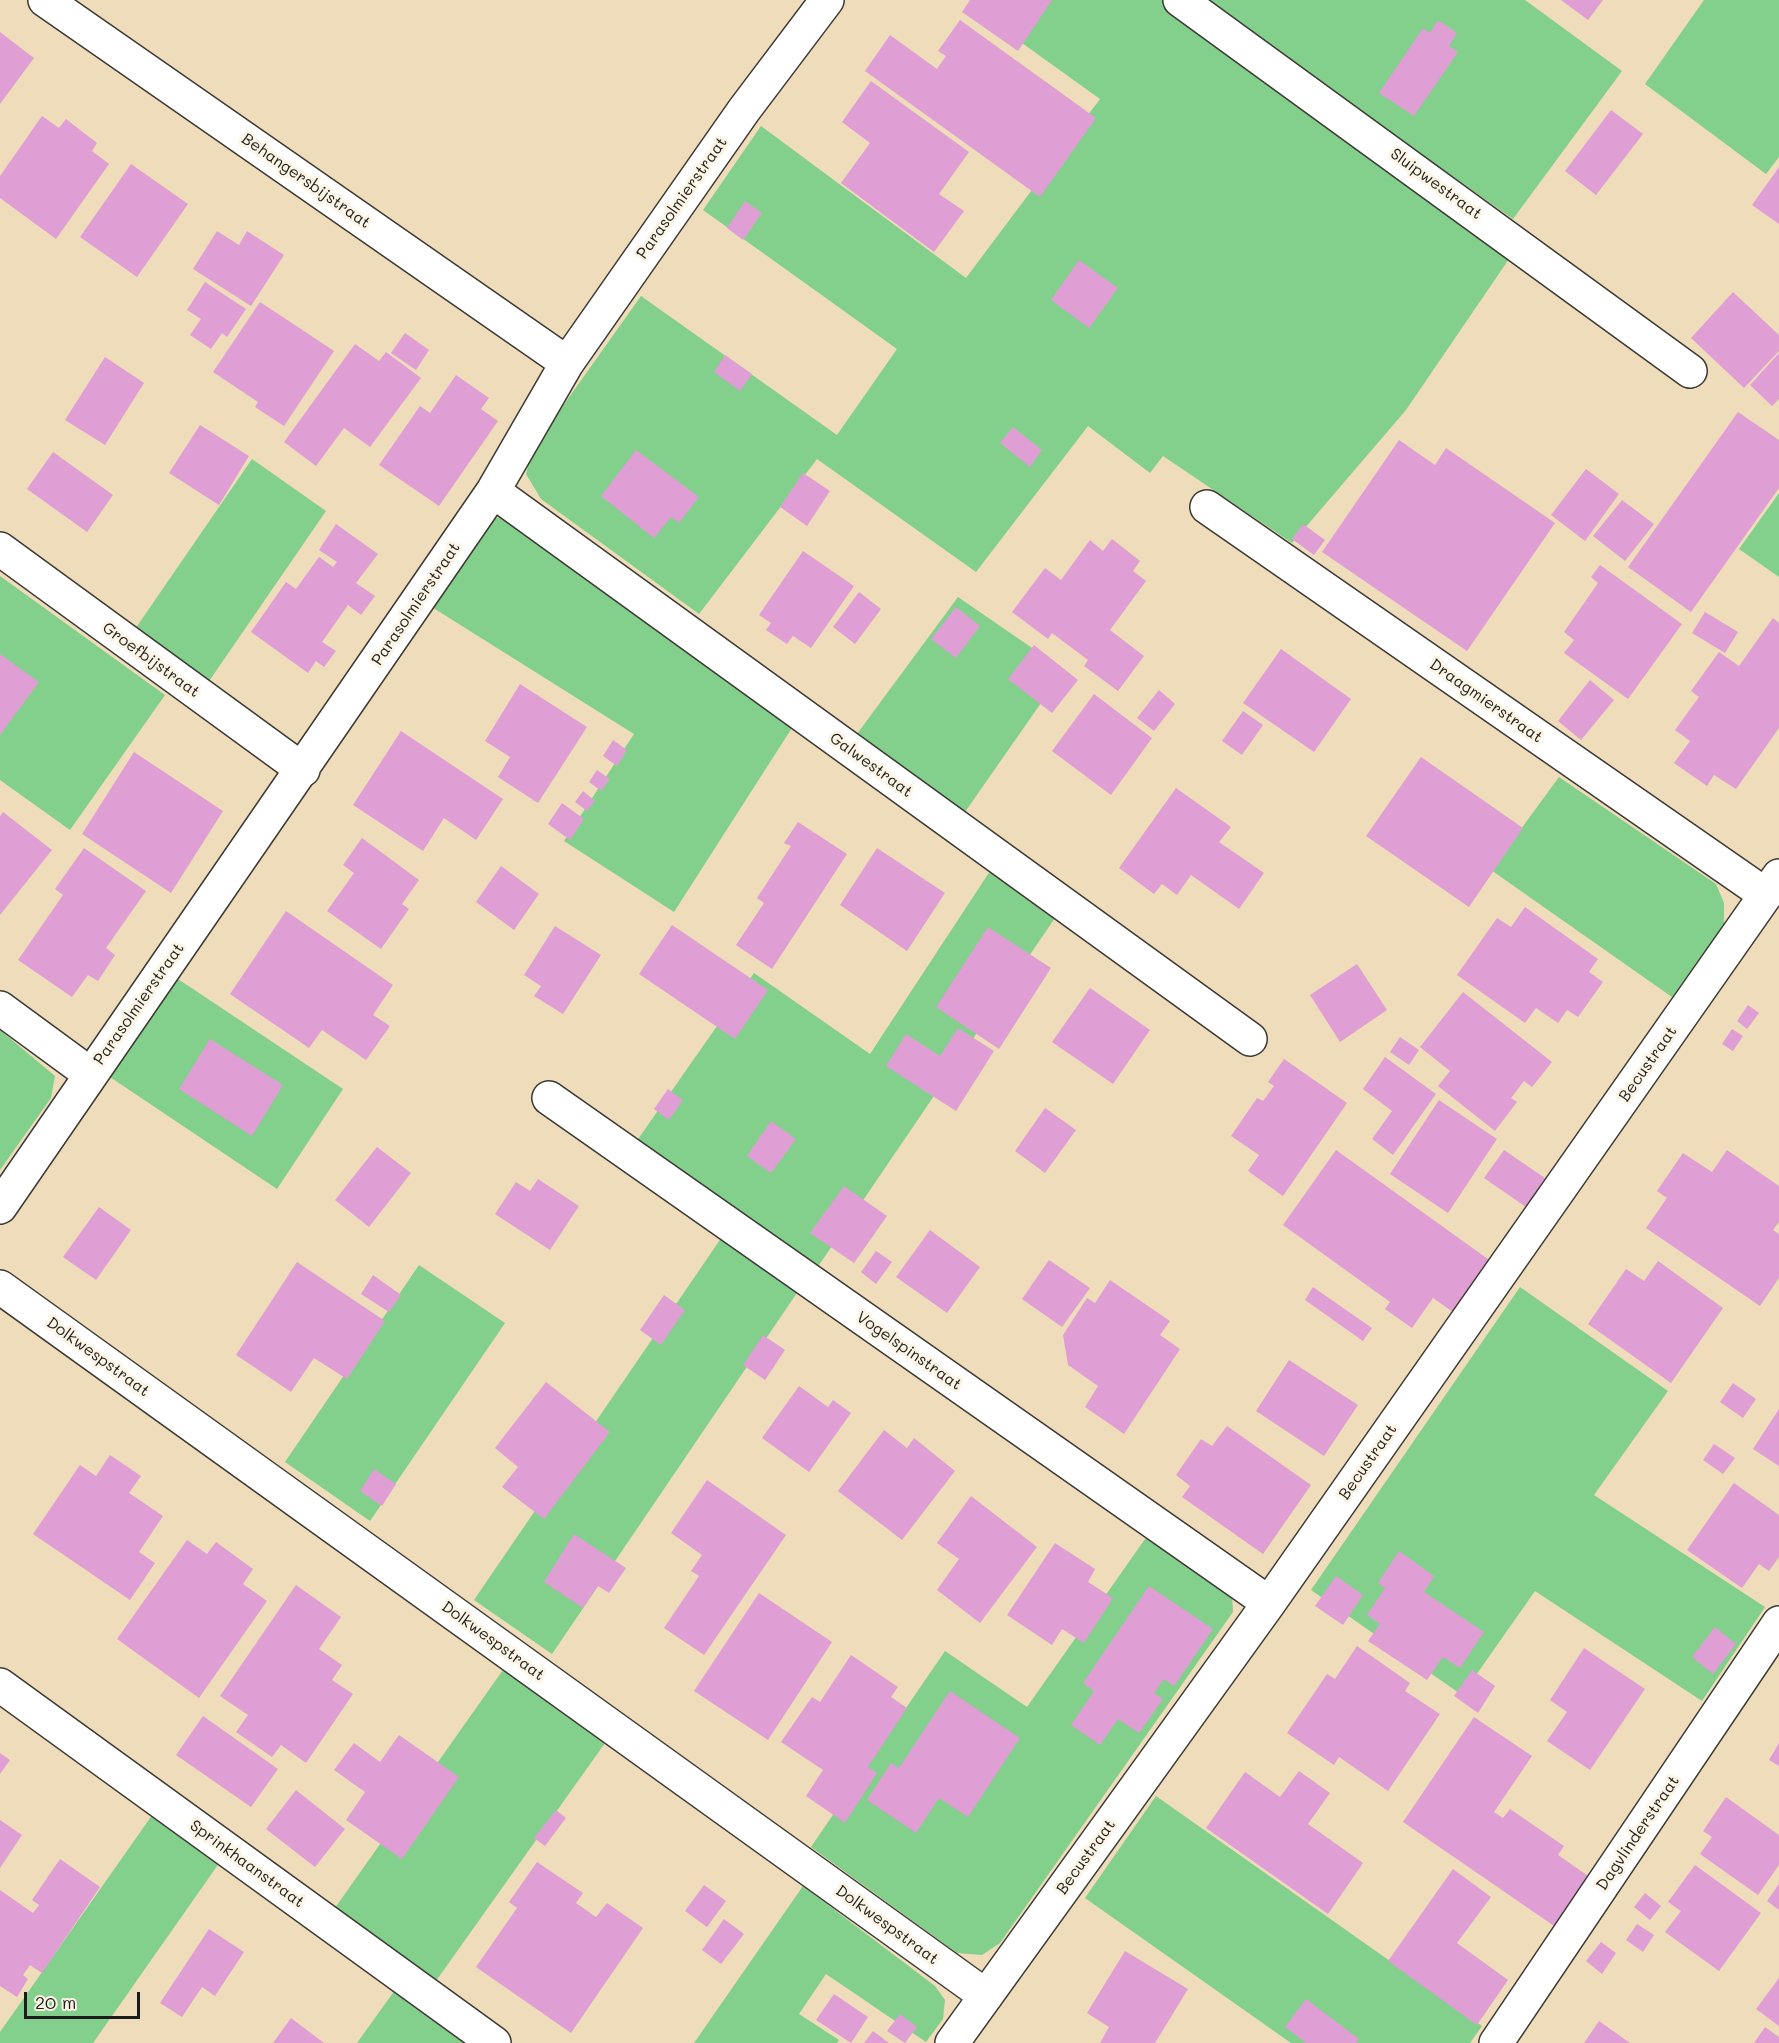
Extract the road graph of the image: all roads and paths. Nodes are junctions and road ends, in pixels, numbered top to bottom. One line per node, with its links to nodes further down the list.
1 (45, 0): 4 (street, Behangersbijstraat)
2 (827, 0): 4 (street, Parasolmierstraat)
3 (1180, 0): 5 (street, Sluipwestraat)
4 (567, 363): 6 (street, Parasolmierstraat)
5 (1690, 370)
6 (493, 491): 9 (street, Parasolmierstraat); 12 (street, Galwestraat)
7 (1207, 507): 10 (street, Draagmierstraat)
8 (0, 549): 9 (street, Groefbijstraat)
9 (303, 770): 13 (street, Parasolmierstraat)
10 (1772, 886): 17 (street, Becustraat)
11 (0, 1008): 13 (street)
12 (1250, 1039)
13 (90, 1074): 15 (street, Parasolmierstraat)
14 (549, 1098): 17 (street, Vogelspinstraat)
15 (0, 1207)
16 (0, 1287): 20 (street, Dolkwespstraat)
17 (1269, 1603): 20 (street, Becustraat)
18 (1779, 1623): 23 (street, Dagvlinderstraat)
19 (0, 1685): 21 (street, Sprinkhaanstraat)
20 (986, 1996): 22 (street, Becustraat)
21 (494, 2043)
22 (952, 2043)
23 (1496, 2043)

